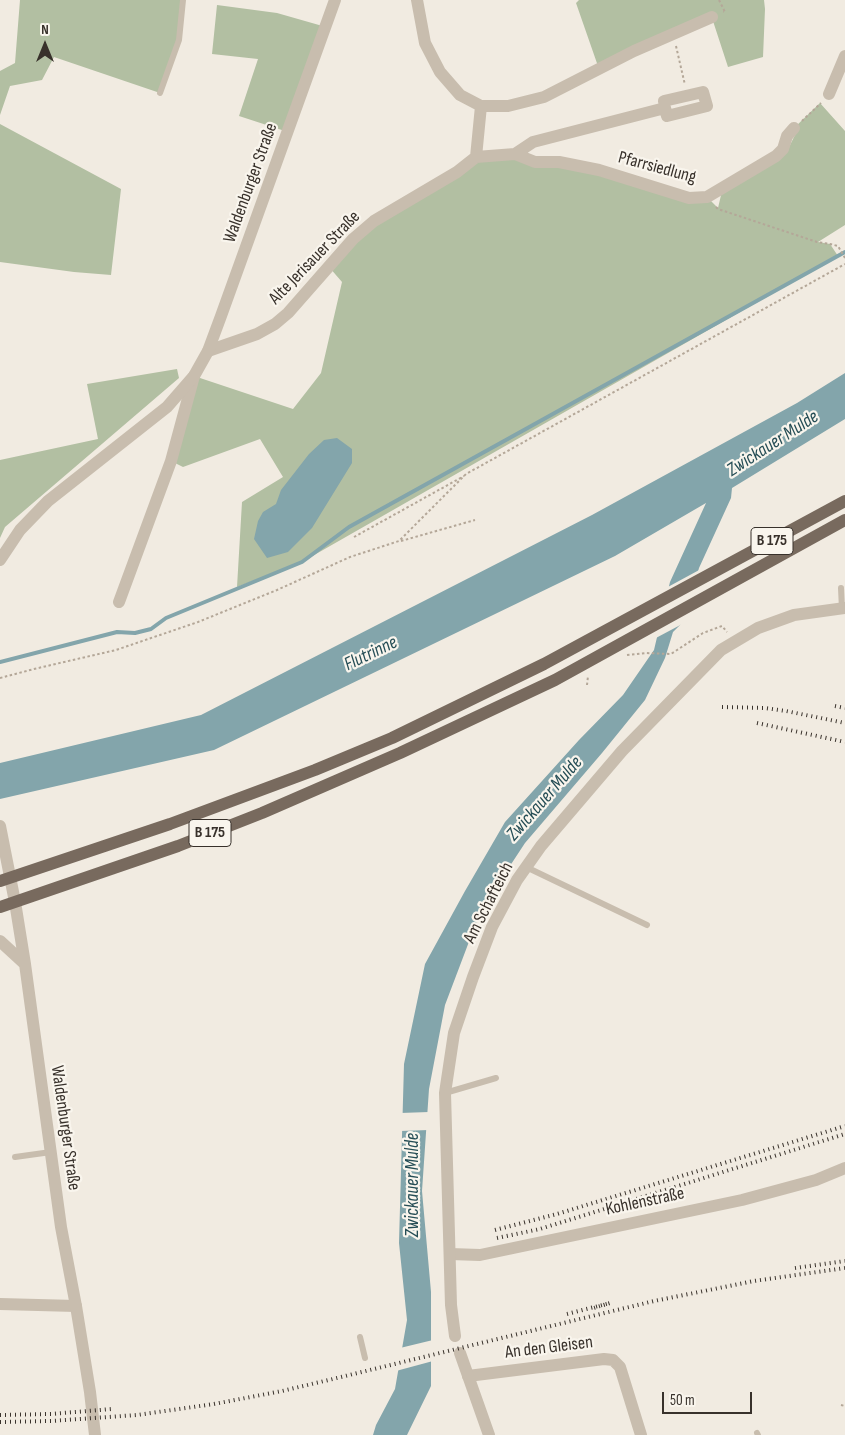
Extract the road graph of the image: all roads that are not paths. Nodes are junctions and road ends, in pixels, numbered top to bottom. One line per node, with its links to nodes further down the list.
1 (183, 0): 6 (lane)
2 (335, 0): 13 (street, Waldenburger Straße)
3 (417, 0): 8 (street)
4 (712, 17): 8 (street)
5 (845, 56): 7 (street)
6 (160, 93)
7 (829, 94)
8 (481, 106): 12 (street)
9 (665, 108): 9 (street, Pfarrsiedlung); 11 (street, Pfarrsiedlung)
10 (794, 128): 11 (street, Pfarrsiedlung)
11 (515, 154): 12 (street, Pfarrsiedlung)
12 (476, 157): 13 (street, Alte Jerisauer Straße)
13 (208, 351): 14 (street, Waldenburger Straße)
14 (194, 376): 17 (street, Waldenburger Straße); 19 (street, Waldenburger Straße)
15 (845, 501): 23 (main road, B 175)
16 (845, 520): 24 (main road, B 175)
17 (0, 560)
18 (841, 588): 20 (lane)
19 (119, 602)
20 (844, 608): 22 (street, Am Schafteich)
21 (0, 826): 23 (street, Waldenburger Straße)
22 (526, 866): 26 (lane); 30 (street, Am Schafteich)
23 (5, 879): 24 (street, Waldenburger Straße)
24 (15, 902): 25 (main road, B 175); 28 (street, Waldenburger Straße)
25 (0, 907)
26 (647, 925)
27 (0, 941): 28 (street)
28 (25, 964): 31 (street, Waldenburger Straße)
29 (496, 1078): 30 (lane)
30 (445, 1093): 34 (street, Am Schafteich)
31 (51, 1152): 32 (lane); 36 (street, Waldenburger Straße)
32 (15, 1157)
33 (845, 1168): 34 (street, Kohlenstraße)
34 (450, 1254): 37 (street, Am Schafteich)
35 (0, 1304): 36 (street)
36 (76, 1306): 42 (street, Waldenburger Straße)
37 (455, 1336)
38 (360, 1337): 40 (lane)
39 (460, 1353): 41 (street)
40 (365, 1358)
41 (468, 1376): 43 (street); 44 (street, An den Gleisen)
42 (95, 1435)
43 (489, 1435)
44 (641, 1435)

